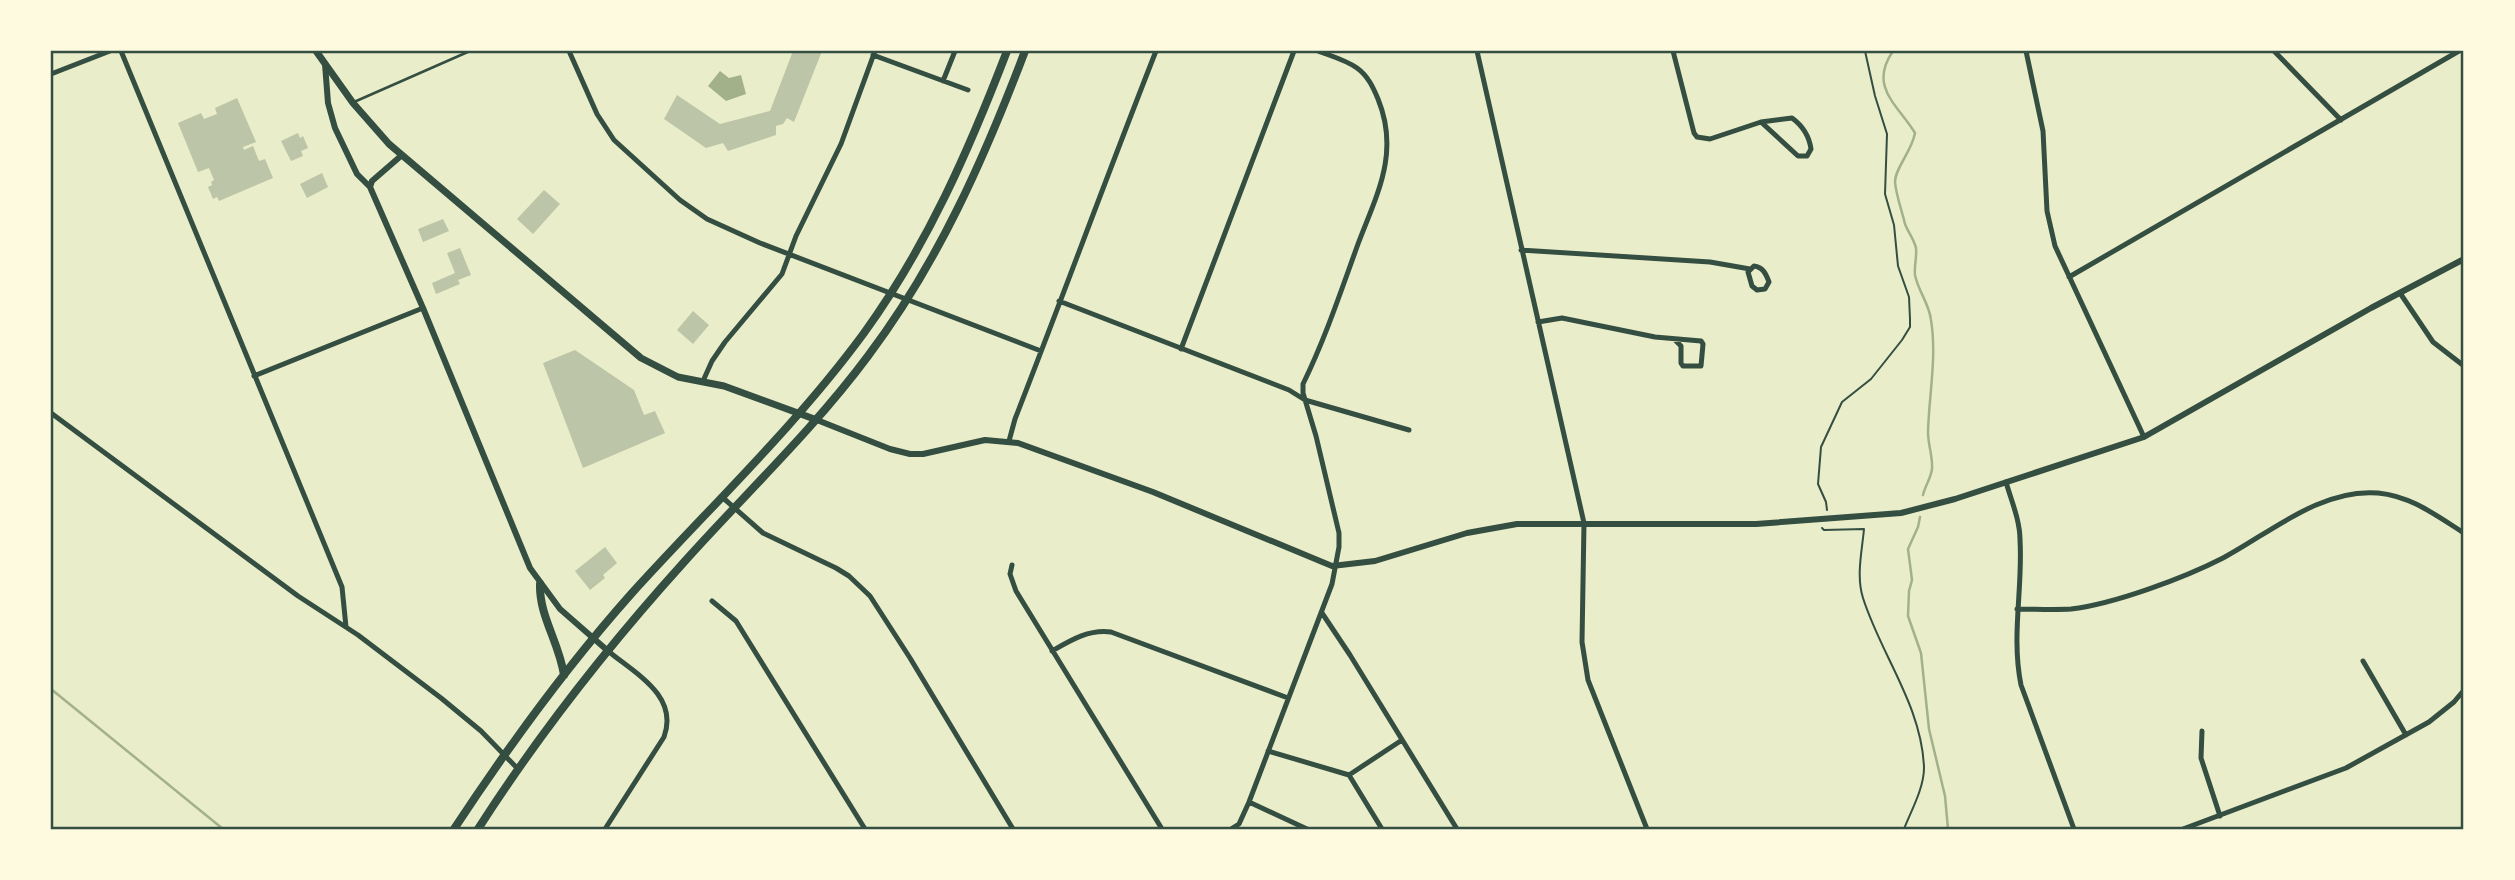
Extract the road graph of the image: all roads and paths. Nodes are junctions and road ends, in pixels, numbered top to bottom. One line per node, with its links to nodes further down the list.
1 (110, 51): 20 (street)
2 (121, 51): 43 (street)
3 (316, 51): 19 (main road)
4 (470, 51): 23 (lane)
5 (569, 51): 29 (street)
6 (955, 51): 21 (street)
7 (1007, 51): 34 (main road)
8 (1025, 51): 35 (main road)
9 (1156, 51): 36 (street)
10 (1294, 51): 40 (street)
11 (1318, 51): 45 (street)
12 (1477, 51): 28 (street)
13 (1673, 51): 25 (street)
14 (1865, 51): 55 (path)
15 (2026, 51): 32 (street)
16 (2274, 51): 24 (street)
17 (2459, 51): 24 (street)
18 (874, 53): 21 (street); 29 (street)
19 (325, 64): 23 (main road); 27 (street)
20 (51, 74)
21 (943, 81): 22 (street)
22 (968, 90)
23 (353, 103): 26 (main road)
24 (2341, 120): 32 (street)
25 (1761, 122): 25 (street)
26 (402, 155): 27 (street); 44 (main road)
27 (370, 187): 37 (street)
28 (1521, 250): 31 (street); 38 (street)
29 (789, 255): 34 (street); 44 (street)
30 (2464, 259): 33 (street)
31 (1750, 269): 31 (street)
32 (2069, 277): 50 (street)
33 (2400, 293): 42 (street); 50 (street)
34 (890, 294): 35 (street); 47 (main road)
35 (907, 299): 41 (street); 48 (main road)
36 (1059, 301): 40 (street); 41 (street)
37 (423, 308): 43 (street); 60 (street)
38 (1538, 322): 39 (street); 56 (street)
39 (1675, 339): 39 (street)
40 (1181, 349): 45 (street)
41 (1041, 351): 51 (street)
42 (2464, 366)
43 (254, 376): 64 (street)
44 (703, 381): 47 (main road)
45 (1305, 400): 49 (street); 59 (street)
46 (51, 412): 64 (street)
47 (800, 415): 48 (main road); 53 (main road)
48 (817, 420): 51 (street); 54 (main road)
49 (1409, 430)
50 (2144, 438): 52 (street)
51 (1009, 441): 59 (street)
52 (2006, 482): 55 (street); 62 (street)
53 (722, 498): 54 (street); 65 (main road)
54 (734, 509): 66 (main road); 85 (street)
55 (1824, 520): 56 (street); 92 (path)
56 (1584, 523): 59 (street); 91 (street)
57 (2464, 533): 62 (street)
58 (1012, 565): 67 (street)
59 (1337, 566): 63 (street)
60 (540, 584): 65 (street); 69 (main road)
61 (712, 601): 84 (street)
62 (2017, 609): 93 (street)
63 (1322, 612): 71 (street); 74 (street)
64 (346, 627): 76 (street)
65 (593, 638): 66 (street); 69 (main road)
66 (608, 651): 77 (main road); 83 (street)
67 (1052, 651): 71 (street); 86 (street)
68 (2363, 660): 73 (street)
69 (564, 675): 76 (main road)
70 (2464, 690): 73 (street)
71 (1288, 698): 75 (street)
72 (2202, 731): 80 (street)
73 (2406, 735): 80 (street)
74 (1402, 740): 78 (street); 90 (street)
75 (1268, 751): 78 (street); 79 (street)
76 (504, 755): 77 (street); 81 (main road)
77 (518, 769): 82 (main road)
78 (1349, 775): 89 (street)
79 (1249, 802): 87 (street); 88 (street)
80 (2220, 816): 94 (street)
81 (454, 829)
82 (478, 829)
83 (605, 829)
84 (865, 829)
85 (1013, 829)
86 (1162, 829)
87 (1231, 829)
88 (1307, 829)
89 (1382, 829)
90 (1457, 829)
91 (1647, 829)
92 (1904, 829)
93 (2074, 829)
94 (2183, 829)

